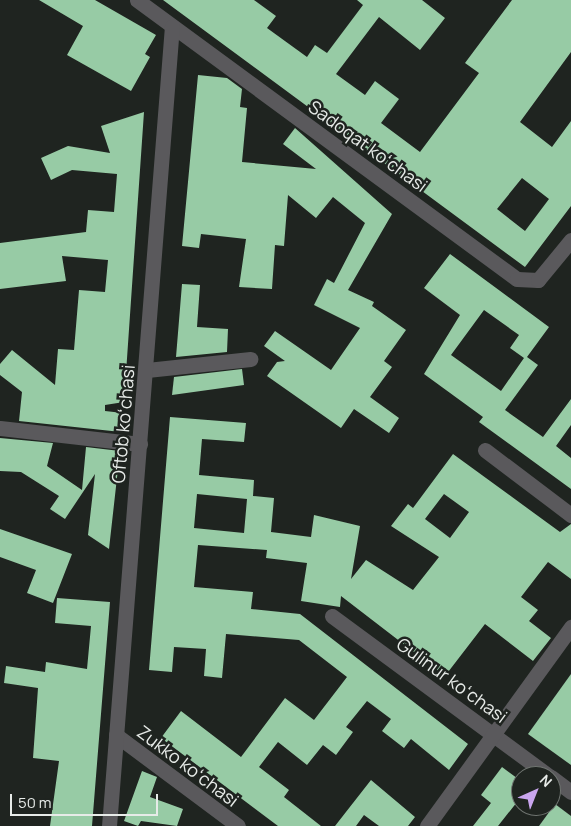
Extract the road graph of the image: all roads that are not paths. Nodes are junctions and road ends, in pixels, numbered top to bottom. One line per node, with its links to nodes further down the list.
1 (137, 0): 2 (street, Sadoqat koʻchasi)
2 (172, 26): 3 (street, Sadoqat koʻchasi); 5 (street, Oftob koʻchasi)
3 (571, 241)
4 (250, 359): 5 (street)
5 (147, 370): 7 (street, Oftob koʻchasi)
6 (0, 428): 7 (street)
7 (140, 444): 13 (street, Oftob koʻchasi)
8 (485, 450): 9 (street)
9 (571, 515)
10 (332, 616): 12 (street, Gulinur koʻchasi)
11 (571, 627): 12 (street)
12 (494, 734): 14 (street, Gulinur koʻchasi); 17 (street)
13 (116, 735): 15 (street, Oftob koʻchasi); 16 (street, Zukko koʻchasi)
14 (536, 766)
15 (109, 826)
16 (238, 826)
17 (427, 826)

